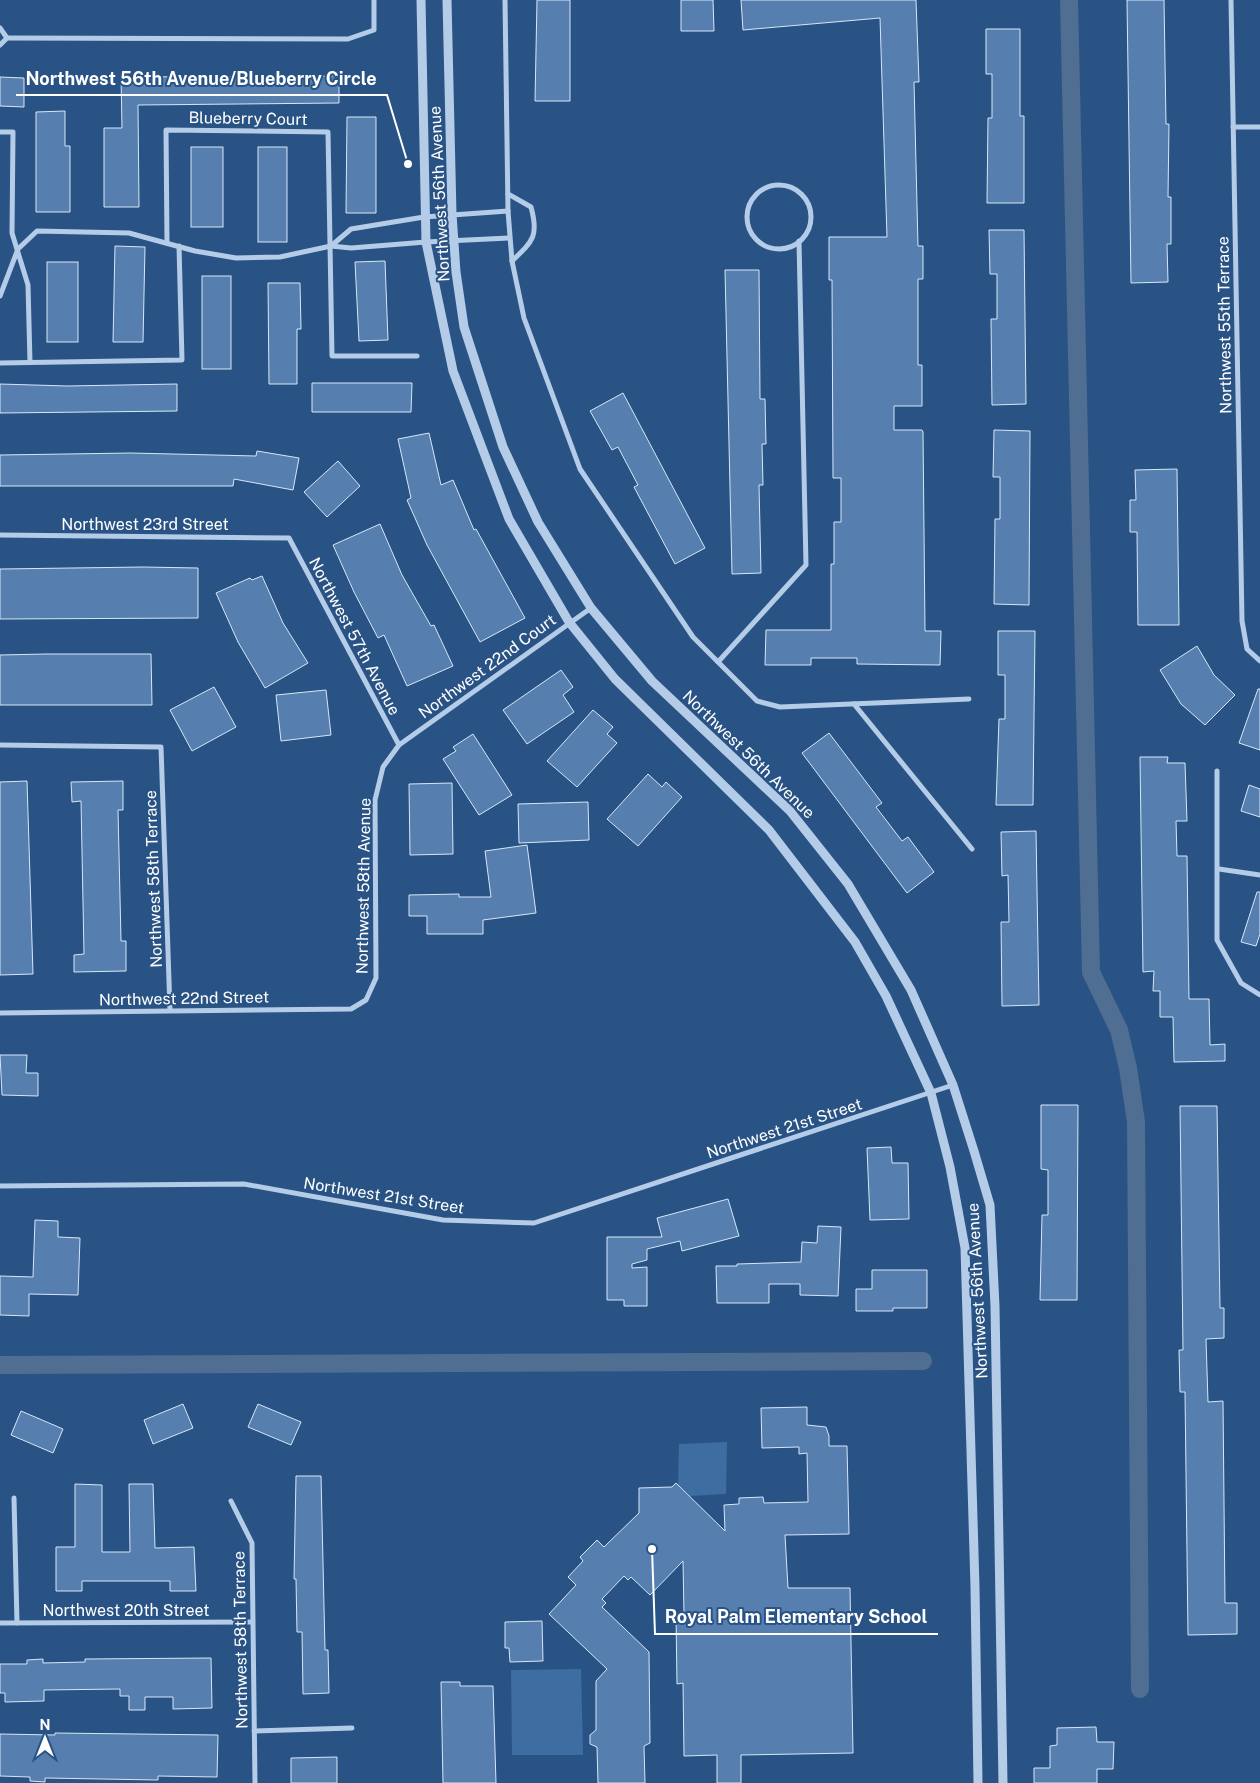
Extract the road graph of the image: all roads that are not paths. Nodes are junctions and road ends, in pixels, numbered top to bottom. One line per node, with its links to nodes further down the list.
1 (374, 0): 7 (street)
2 (421, 0): 15 (street, Northwest 56th Avenue)
3 (447, 0): 14 (street, Northwest 56th Avenue)
4 (505, 0): 12 (street)
5 (1230, 0): 9 (street, Northwest 55th Terrace)
6 (0, 28): 7 (street)
7 (7, 38): 8 (street)
8 (0, 45)
9 (1233, 127): 10 (street); 33 (street, Northwest 55th Terrace)
10 (1260, 127)
11 (0, 132): 23 (street)
12 (508, 194): 13 (street); 24 (street)
13 (508, 211): 14 (street); 16 (street)
14 (452, 214): 15 (street); 17 (street, Northwest 56th Avenue)
15 (424, 217): 19 (street, Northwest 56th Avenue); 22 (street)
16 (508, 238): 17 (street); 24 (street)
17 (454, 240): 19 (street); 31 (street, Northwest 56th Avenue)
18 (799, 241): 18 (street); 34 (street)
19 (426, 242): 22 (street); 32 (street, Northwest 56th Avenue)
20 (167, 243): 21 (street); 22 (street, Blueberry Court); 23 (street)
21 (179, 246): 22 (street); 27 (street)
22 (331, 246): 26 (street, Blueberry Court)
23 (18, 249): 25 (street); 27 (street)
24 (512, 261): 34 (street)
25 (0, 296)
26 (417, 356)
27 (30, 362): 28 (street)
28 (0, 363)
29 (0, 536): 30 (street, Northwest 23rd Street)
30 (290, 538): 38 (street, Northwest 57th Avenue)
31 (591, 608): 32 (street, Northwest 22nd Court); 47 (street, Northwest 56th Avenue)
32 (569, 622): 38 (street, Northwest 22nd Court); 48 (street, Northwest 56th Avenue)
33 (1260, 661)
34 (718, 662): 36 (street)
35 (970, 699): 36 (street)
36 (854, 704): 40 (street)
37 (0, 745): 45 (street, Northwest 58th Terrace)
38 (399, 745): 44 (street, Northwest 58th Avenue)
39 (1217, 771): 41 (street)
40 (972, 849)
41 (1219, 869): 42 (street); 43 (street)
42 (1260, 875)
43 (1260, 995)
44 (366, 1000): 45 (street, Northwest 22nd Street)
45 (170, 1010): 46 (street, Northwest 22nd Street)
46 (0, 1013)
47 (953, 1086): 48 (street, Northwest 21st Street); 59 (street, Northwest 56th Avenue)
48 (931, 1093): 49 (street, Northwest 21st Street); 58 (street, Northwest 56th Avenue)
49 (0, 1186)
50 (14, 1498): 54 (street)
51 (231, 1501): 52 (street, Northwest 58th Terrace)
52 (252, 1622): 54 (street, Northwest 20th Street); 56 (street, Northwest 58th Terrace)
53 (0, 1623): 54 (street, Northwest 20th Street)
54 (17, 1623)
55 (352, 1728): 56 (street)
56 (254, 1731): 57 (street, Northwest 58th Terrace)
57 (255, 1783)
58 (978, 1783)
59 (1003, 1783)

